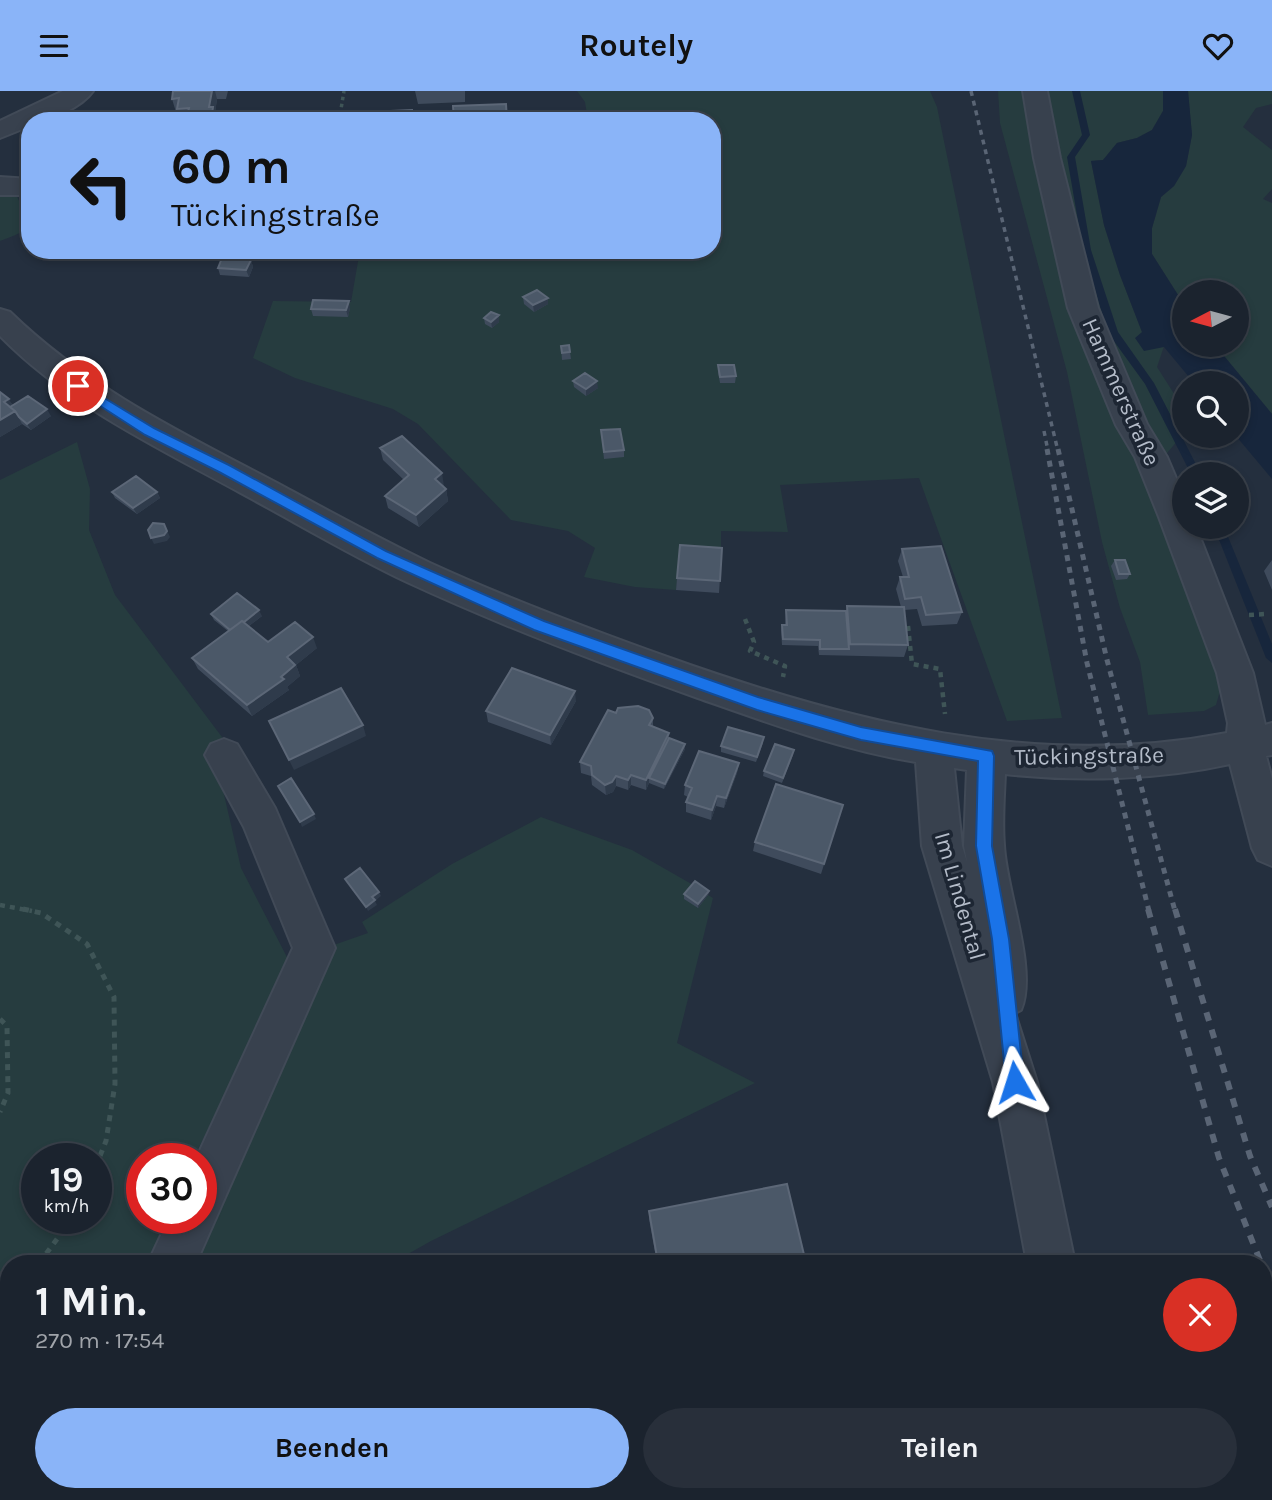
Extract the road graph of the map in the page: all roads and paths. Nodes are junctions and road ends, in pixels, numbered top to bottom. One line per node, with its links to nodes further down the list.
1 (81, 91): 4 (street)
2 (344, 91): 5 (path)
3 (1035, 91): 15 (street, Hammerstraße)
4 (45, 112)
5 (340, 112)
6 (21, 122): 7 (street)
7 (0, 130)
8 (0, 185): 9 (street)
9 (21, 187)
10 (0, 319): 13 (street, Tückingstraße)
11 (745, 619): 13 (path)
12 (908, 626): 14 (path)
13 (777, 709): 14 (street, Tückingstraße)
14 (940, 729): 17 (street, Tückingstraße); 21 (street, Im Lindental)
15 (1259, 743): 17 (street, Tückingstraße); 18 (street, Hammerstraße)
16 (224, 755): 24 (street)
17 (986, 756): 21 (street, Im Lindental)
18 (1272, 848)
19 (0, 905): 23 (path)
20 (0, 1019): 22 (path)
21 (1015, 1082): 29 (street, Im Lindental)
22 (0, 1112)
23 (105, 1143)
24 (217, 1163)
25 (61, 1234): 27 (path)
26 (186, 1234): 28 (street)
27 (45, 1255)
28 (176, 1255)
29 (1049, 1255)

